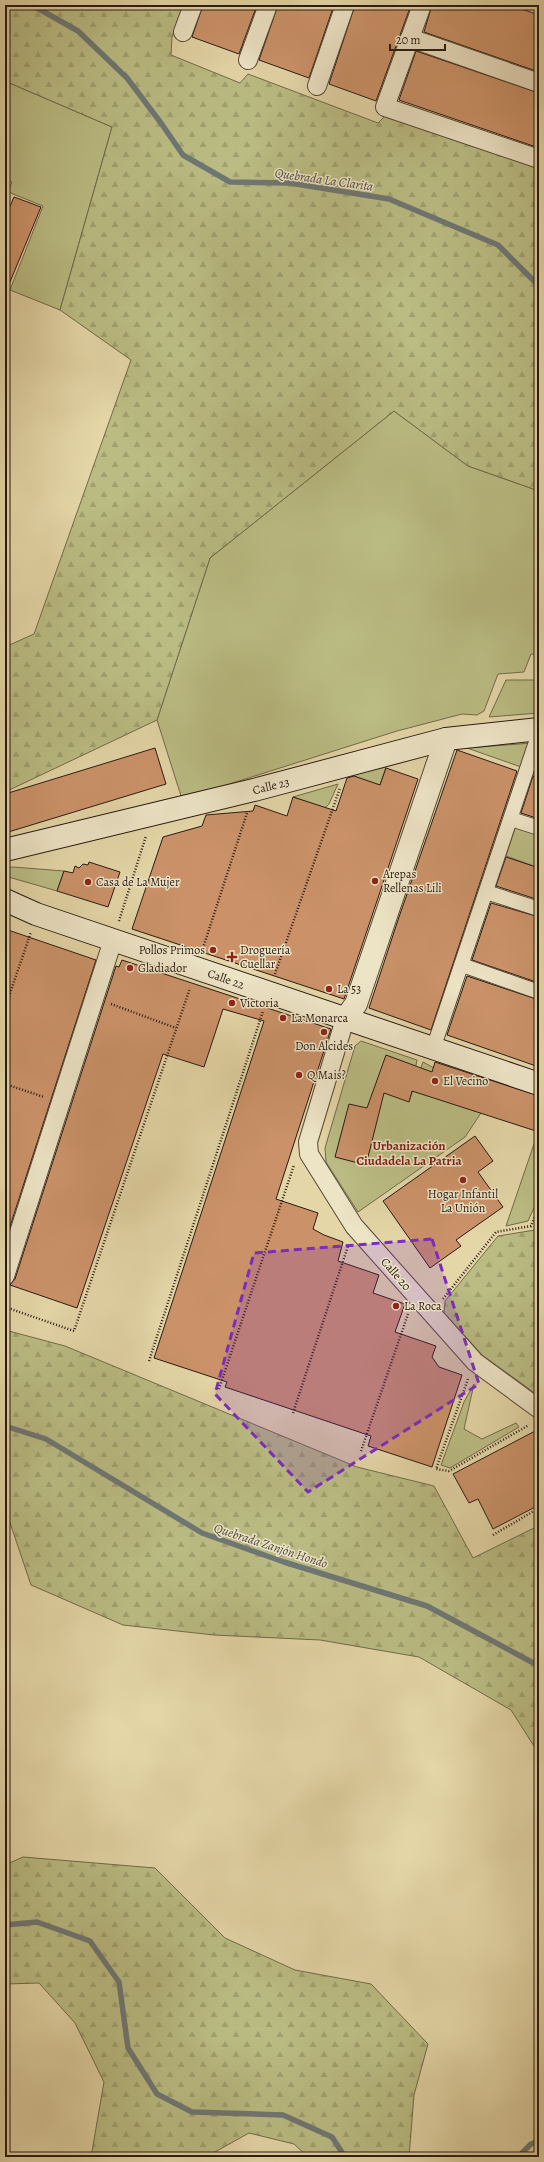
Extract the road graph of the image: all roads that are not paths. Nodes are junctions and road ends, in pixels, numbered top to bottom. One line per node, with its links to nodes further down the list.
1 (193, 5): 5 (street)
2 (268, 5): 7 (street)
3 (345, 5): 9 (street)
4 (422, 5): 6 (street)
5 (183, 32)
6 (410, 38): 8 (street); 10 (street)
7 (248, 60)
8 (539, 83)
9 (317, 86)
10 (539, 159)
11 (539, 733): 13 (street)
12 (446, 739): 13 (main road, Calle 23); 16 (main road, Calle 23); 23 (main road)
13 (538, 742): 14 (street)
14 (511, 819): 15 (street); 17 (street)
15 (539, 828)
16 (5, 850)
17 (486, 892): 19 (street); 21 (street)
18 (5, 900): 20 (main road, Calle 22)
19 (539, 909)
20 (113, 940): 23 (main road, Calle 22); 26 (street)
21 (462, 966): 22 (street); 24 (street)
22 (539, 992)
23 (345, 1019): 24 (main road, Calle 22); 27 (street, Calle 20)
24 (433, 1049): 25 (main road, Calle 22)
25 (539, 1084)
26 (5, 1276)
27 (536, 1416)

